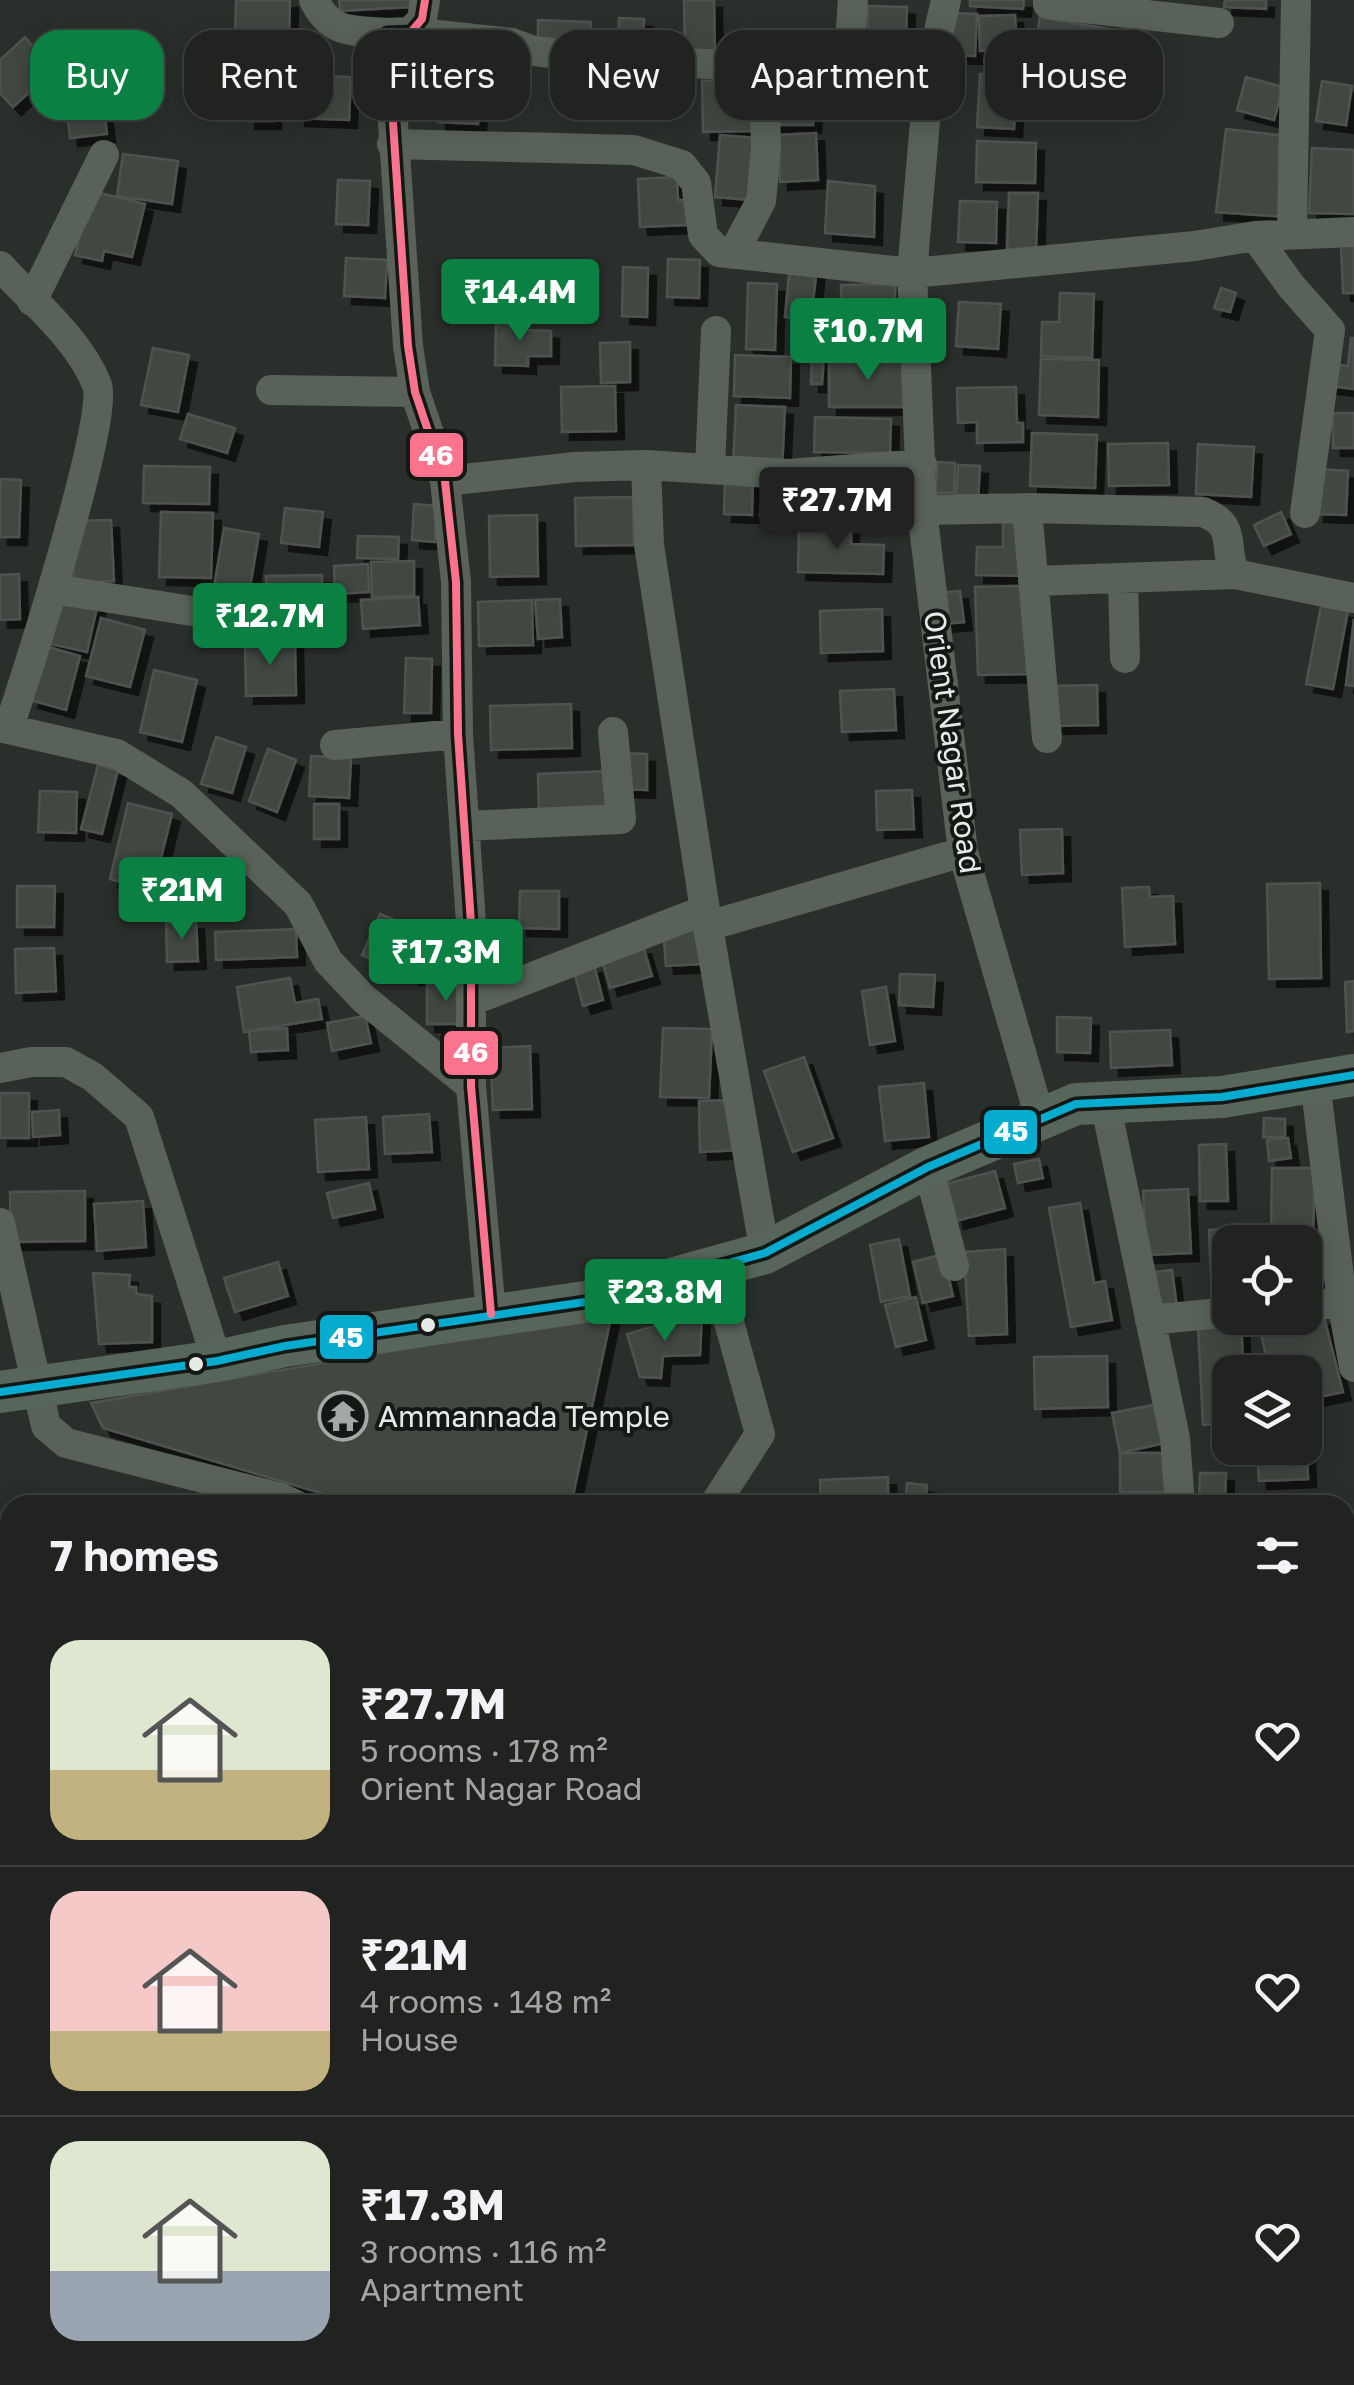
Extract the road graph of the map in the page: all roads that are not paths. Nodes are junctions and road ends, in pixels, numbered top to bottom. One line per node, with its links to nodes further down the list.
1 (314, 0): 8 (street)
2 (425, 0): 9 (street)
3 (852, 0): 10 (street)
4 (946, 0): 11 (street, Orient Nagar Road)
5 (1048, 0): 7 (street)
6 (1296, 0): 18 (street)
7 (1218, 23)
8 (368, 30)
9 (403, 30)
10 (850, 30)
11 (939, 30)
12 (530, 50): 20 (street)
13 (394, 120): 15 (street)
14 (925, 120): 22 (street, Orient Nagar Road)
15 (392, 144): 20 (street); 26 (street)
16 (104, 155): 23 (street)
17 (1354, 232): 18 (street)
18 (1292, 233): 19 (street)
19 (1255, 236): 22 (street); 33 (street)
20 (733, 254): 22 (street)
21 (0, 266): 23 (street)
22 (912, 273): 27 (street, Orient Nagar Road)
23 (32, 301): 37 (street)
24 (716, 331): 29 (street)
25 (271, 390): 26 (street)
26 (416, 392): 30 (street)
27 (922, 464): 29 (street); 32 (street, Orient Nagar Road)
28 (646, 465): 29 (street); 30 (street); 48 (street)
29 (710, 468)
30 (445, 481): 43 (street)
31 (1027, 508): 32 (street); 34 (street); 36 (street)
32 (922, 510): 47 (street, Orient Nagar Road)
33 (1305, 513)
34 (1236, 574): 35 (street); 38 (street)
35 (1124, 579): 36 (street); 40 (street)
36 (1033, 581): 44 (street)
37 (53, 590): 39 (street); 41 (street)
38 (1354, 598)
39 (192, 611)
40 (1125, 658)
41 (5, 727): 52 (street)
42 (614, 732): 46 (street)
43 (458, 734): 45 (street); 46 (street)
44 (1046, 738)
45 (335, 744)
46 (464, 826): 49 (street)
47 (964, 852): 48 (street); 54 (street, Orient Nagar Road)
48 (706, 918): 49 (street); 57 (street)
49 (471, 1001): 52 (street)
50 (0, 1068): 65 (street)
51 (1334, 1078): 53 (main road); 60 (street)
52 (471, 1086): 62 (street)
53 (1105, 1102): 54 (main road); 64 (street)
54 (1040, 1118): 55 (main road)
55 (928, 1168): 57 (main road); 58 (street)
56 (0, 1223): 67 (street)
57 (765, 1253): 59 (main road)
58 (954, 1266)
59 (714, 1268): 62 (main road); 69 (street)
60 (1342, 1302): 61 (street); 66 (street)
61 (1322, 1304)
62 (491, 1314): 65 (main road)
63 (1212, 1314): 64 (street)
64 (1150, 1320): 70 (street)
65 (217, 1361): 67 (main road)
66 (1354, 1367)
67 (19, 1390): 68 (street)
68 (269, 1495)
69 (720, 1495)
70 (1179, 1495)

